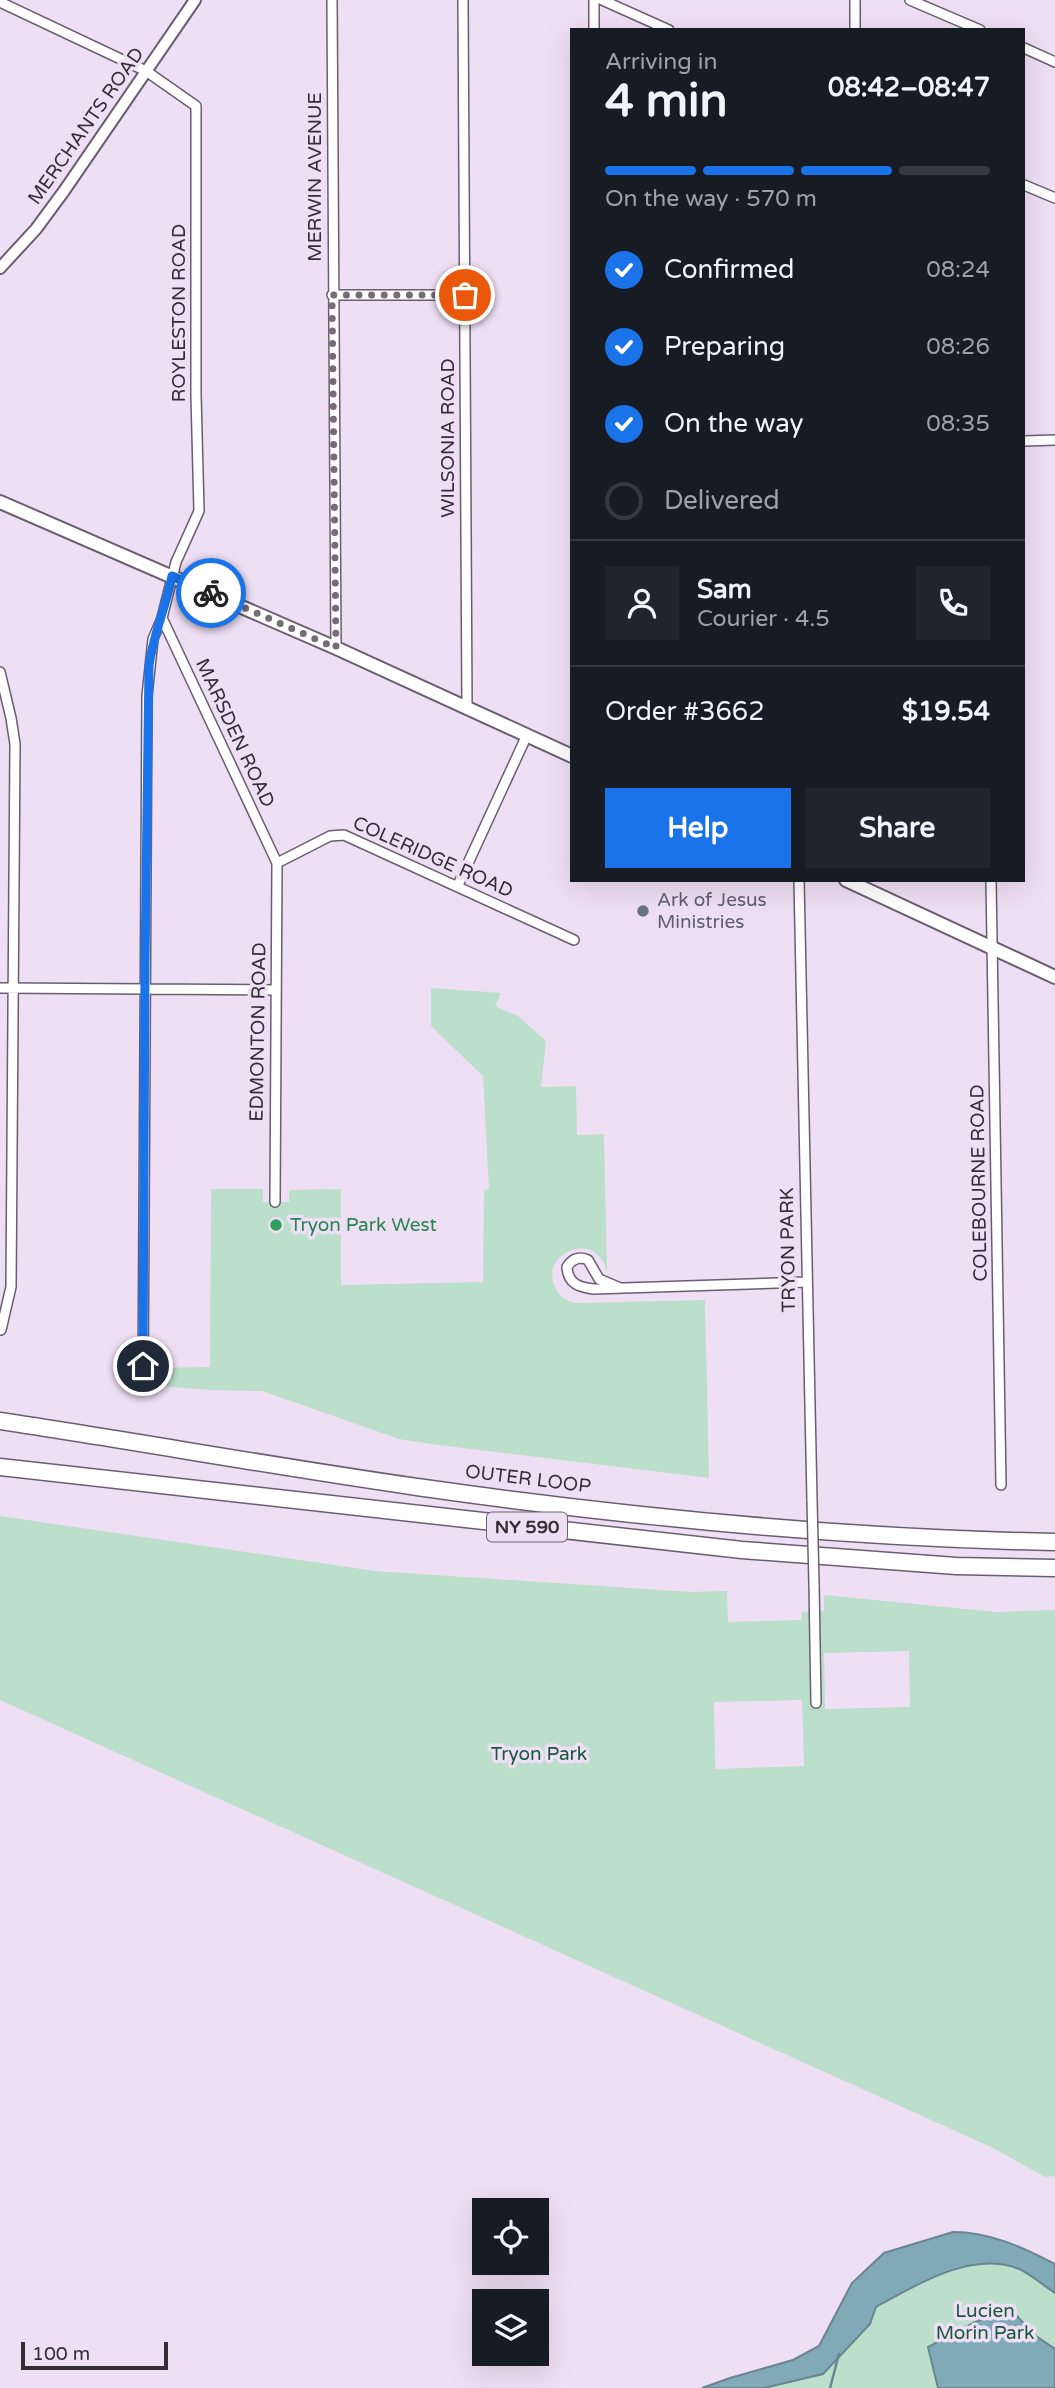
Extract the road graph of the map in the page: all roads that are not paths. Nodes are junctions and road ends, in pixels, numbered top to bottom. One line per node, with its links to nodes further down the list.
1 (195, 0): 15 (street, MERCHANTS ROAD)
2 (332, 0): 19 (street, MERWIN AVENUE)
3 (463, 0): 20 (street, WILSONIA ROAD)
4 (594, 0): 9 (street)
5 (602, 0): 10 (street)
6 (855, 0): 11 (street)
7 (910, 0): 12 (street)
8 (0, 2): 15 (street)
9 (594, 28)
10 (665, 28)
11 (855, 28)
12 (975, 28)
13 (1025, 48): 14 (street)
14 (1055, 62)
15 (146, 71): 18 (street, MERCHANTS ROAD); 24 (street, ROYLESTON ROAD)
16 (1025, 185): 17 (street)
17 (1055, 198)
18 (0, 268)
19 (332, 295): 20 (street); 26 (street, MERWIN AVENUE)
20 (465, 295): 28 (street, WILSONIA ROAD)
21 (1055, 440): 22 (street)
22 (1025, 441)
23 (0, 502): 24 (main road)
24 (172, 576): 25 (street); 26 (main road)
25 (162, 618): 31 (street, MARSDEN ROAD); 41 (street)
26 (336, 648): 28 (main road)
27 (0, 673): 40 (street)
28 (467, 708): 29 (main road)
29 (527, 735): 30 (main road); 35 (street)
30 (570, 755)
31 (277, 863): 35 (street, COLERIDGE ROAD); 42 (street, EDMONTON ROAD)
32 (799, 882): 44 (street, TRYON PARK)
33 (991, 882): 37 (street, COLEBOURNE ROAD)
34 (863, 884): 37 (main road)
35 (458, 885): 36 (street, COLERIDGE ROAD)
36 (574, 940)
37 (992, 947): 38 (main road); 50 (street, COLEBOURNE ROAD)
38 (1055, 977)
39 (0, 988): 40 (street)
40 (13, 988): 41 (street); 46 (street)
41 (144, 989): 42 (street); 47 (street)
42 (276, 990): 43 (street, EDMONTON ROAD)
43 (275, 1202)
44 (806, 1282): 45 (street); 53 (street, TRYON PARK, bridge)
45 (620, 1288): 45 (street)
46 (1, 1330)
47 (143, 1386)
48 (5, 1421): 51 (highway, OUTER LOOP / NY 590)
49 (5, 1468): 52 (highway, NY 590)
50 (1001, 1485)
51 (1055, 1542)
52 (1055, 1568)
53 (816, 1703)

